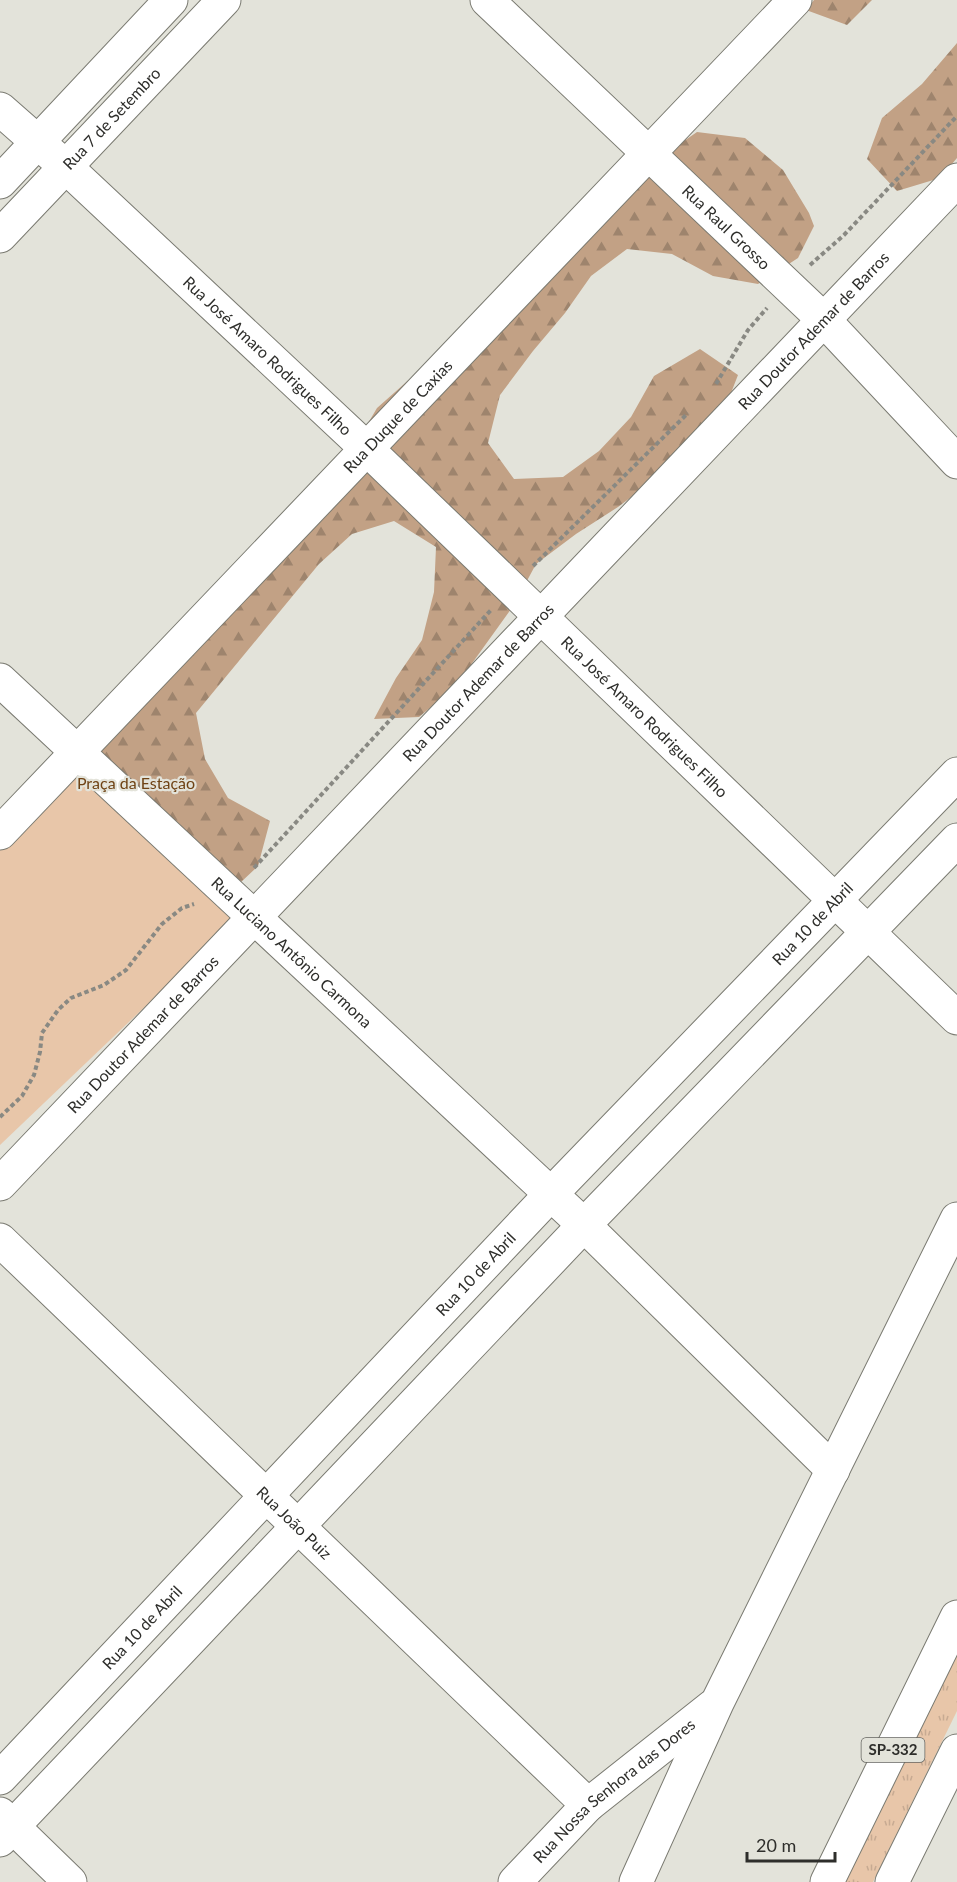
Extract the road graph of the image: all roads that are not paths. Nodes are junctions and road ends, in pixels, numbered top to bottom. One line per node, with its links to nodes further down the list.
1 (171, 0): 6 (main road)
2 (224, 0): 8 (main road, Rua 7 de Setembro)
3 (487, 0): 7 (main road, Rua Raul Grosso)
4 (795, 0): 7 (main road, Rua Duque de Caxias)
5 (0, 109): 6 (main road, Rua José Amaro Rodrigues Filho)
6 (38, 142): 8 (main road, Rua José Amaro Rodrigues Filho); 10 (main road)
7 (649, 153): 12 (main road, Rua Raul Grosso); 13 (main road, Rua Duque de Caxias)
8 (66, 167): 11 (main road, Rua 7 de Setembro); 13 (main road, Rua José Amaro Rodrigues Filho)
9 (957, 180): 12 (main road, Rua Doutor Ademar de Barros)
10 (0, 182)
11 (0, 237)
12 (824, 320): 14 (main road, Rua Raul Grosso); 15 (main road, Rua Doutor Ademar de Barros)
13 (367, 448): 15 (main road, Rua José Amaro Rodrigues Filho); 17 (main road, Rua Duque de Caxias)
14 (957, 462)
15 (541, 617): 21 (main road, Rua José Amaro Rodrigues Filho); 22 (main road, Rua Doutor Ademar de Barros)
16 (0, 680): 17 (main road, Rua Luciano Antônio Carmona)
17 (76, 753): 19 (main road, Rua Duque de Caxias); 22 (main road, Rua Luciano Antônio Carmona)
18 (957, 774): 21 (main road, Rua 10 de Abril)
19 (0, 833)
20 (957, 840): 23 (main road)
21 (834, 901): 23 (main road, Rua José Amaro Rodrigues Filho); 26 (main road, Rua 10 de Abril)
22 (254, 918): 25 (main road, Rua Doutor Ademar de Barros); 26 (main road, Rua Luciano Antônio Carmona)
23 (867, 933): 24 (main road, Rua José Amaro Rodrigues Filho); 28 (main road)
24 (957, 1018)
25 (0, 1184)
26 (551, 1194): 28 (main road, Rua Luciano Antônio Carmona); 31 (main road, Rua 10 de Abril)
27 (957, 1219): 30 (main road)
28 (584, 1224): 30 (main road, Rua Luciano Antônio Carmona); 32 (main road)
29 (0, 1240): 31 (main road, Rua João Puiz)
30 (833, 1470): 34 (main road)
31 (266, 1496): 32 (main road, Rua João Puiz); 36 (main road, Rua 10 de Abril)
32 (298, 1526): 37 (main road, Rua João Puiz); 38 (main road)
33 (957, 1617): 42 (main road, SP-332)
34 (717, 1703): 37 (main road, Rua Nossa Senhora das Dores); 41 (main road)
35 (957, 1750): 43 (main road, SP-332)
36 (0, 1778)
37 (588, 1805): 40 (main road, Rua Nossa Senhora das Dores)
38 (4, 1827): 39 (main road)
39 (70, 1882)
40 (515, 1882)
41 (636, 1882)
42 (827, 1882)
43 (892, 1882)

